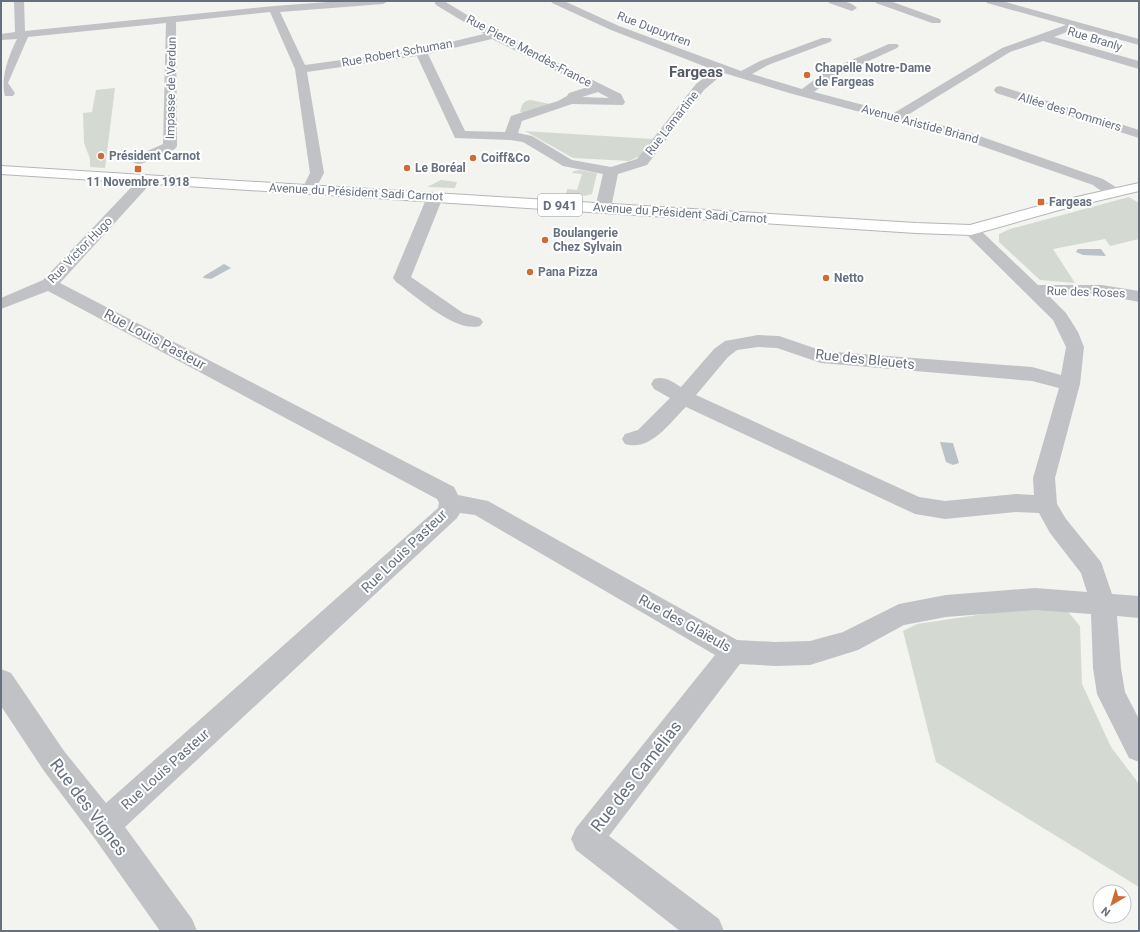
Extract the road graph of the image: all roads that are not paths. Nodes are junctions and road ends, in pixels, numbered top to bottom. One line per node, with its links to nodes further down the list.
1 (19, 1): 14 (street)
2 (383, 1): 8 (street)
3 (440, 1): 15 (street, Rue Pierre Mendès-France)
4 (556, 1): 28 (street, Rue Dupuytren)
5 (833, 1): 9 (street)
6 (880, 1): 12 (street)
7 (991, 1): 13 (street)
8 (355, 2): 10 (street)
9 (852, 8)
10 (274, 9): 11 (street); 27 (street)
11 (171, 20): 14 (street); 39 (street, Impasse de Verdun)
12 (936, 21)
13 (1077, 25): 17 (street); 19 (street)
14 (22, 35): 16 (street); 33 (street)
15 (493, 35): 22 (street, Rue Robert Schuman); 31 (street, Rue Pierre Mendès-France)
16 (1, 37)
17 (1043, 37): 26 (street, Rue Branly); 36 (street)
18 (826, 40): 20 (street)
19 (1139, 42)
20 (810, 45): 23 (street); 30 (street)
21 (893, 46): 25 (street)
22 (420, 52): 27 (street, Rue Robert Schuman); 38 (street)
23 (831, 52)
24 (845, 56): 25 (street)
25 (859, 61): 34 (street)
26 (1138, 65): 29 (street)
27 (302, 69): 44 (street)
28 (722, 69): 30 (street, Avenue Aristide Briand); 41 (street, Rue Lamartine)
29 (1121, 73)
30 (742, 75): 34 (street, Avenue Aristide Briand)
31 (600, 88): 35 (street, Rue Pierre Mendès-France); 35 (street, Rue Pierre Mendès-France)
32 (1000, 90): 37 (street, Allée des Pommiers)
33 (9, 93)
34 (804, 93): 36 (street, Avenue Aristide Briand)
35 (571, 99): 38 (street, Rue Pierre Mendès-France)
36 (896, 117): 45 (street, Avenue Aristide Briand)
37 (1139, 134)
38 (510, 136): 41 (street)
39 (139, 160)
40 (1, 170): 42 (main road, Avenue du Président Sadi Carnot / D 941)
41 (611, 171): 47 (street)
42 (148, 179): 44 (main road, Avenue du Président Sadi Carnot / D 941); 49 (street, Rue Victor Hugo)
43 (1139, 187): 45 (main road, D 941)
44 (309, 189): 46 (main road, Avenue du Président Sadi Carnot / D 941)
45 (1114, 192): 48 (main road, Avenue du Président Sadi Carnot / D 941)
46 (435, 197): 47 (main road, Avenue du Président Sadi Carnot / D 941); 53 (street)
47 (603, 208): 48 (main road, Avenue du Président Sadi Carnot / D 941)
48 (971, 230): 50 (street)
49 (50, 284): 52 (street, Rue Victor Hugo); 58 (street, Rue Louis Pasteur)
50 (1033, 291): 51 (street, Rue des Roses); 55 (street)
51 (1139, 297)
52 (1, 304)
53 (474, 322)
54 (661, 384): 56 (street)
55 (1070, 384): 56 (street, Rue des Bleuets); 59 (street)
56 (683, 397): 57 (street, Rue des Bleuets); 59 (street)
57 (634, 439)
58 (450, 503): 62 (street, Rue des Glaïeuls); 65 (street, Rue Louis Pasteur)
59 (1046, 506): 60 (street)
60 (1103, 604): 61 (street); 62 (street, Rue des Glaïeuls); 64 (street)
61 (1139, 607)
62 (734, 652): 67 (street, Rue des Camélias)
63 (1, 682): 65 (street, Rue des Vignes)
64 (1139, 748)
65 (104, 825): 66 (street, Rue des Vignes)
66 (180, 931)
67 (707, 931)

